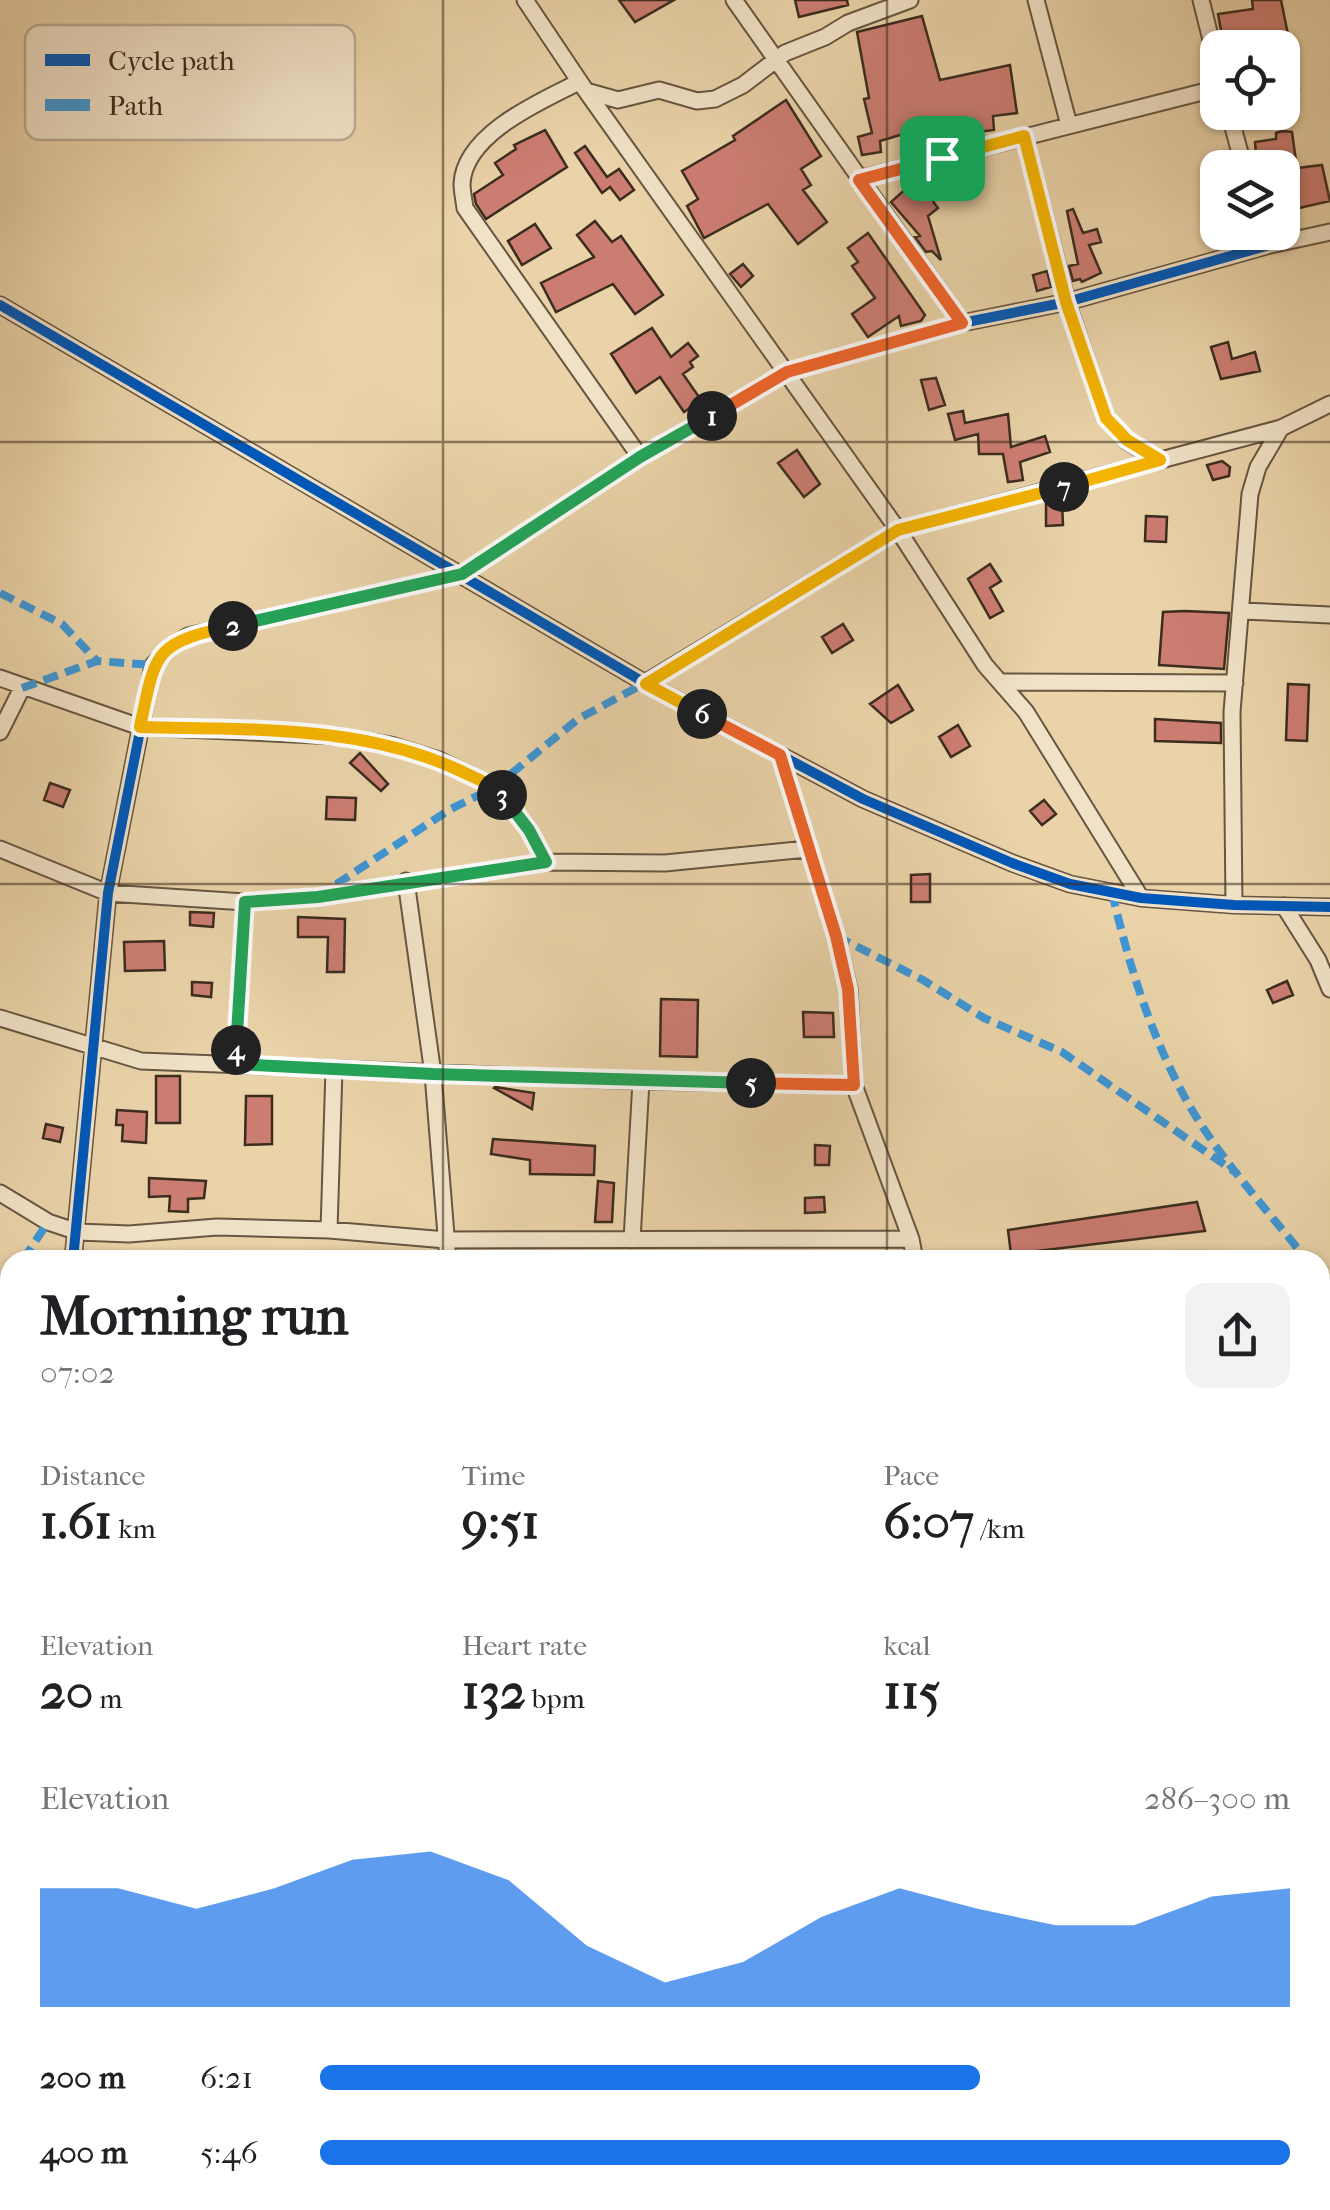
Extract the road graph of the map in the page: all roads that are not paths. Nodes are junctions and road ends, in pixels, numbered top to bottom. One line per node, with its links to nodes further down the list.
1 (525, 0): 8 (street)
2 (734, 0): 7 (street)
3 (910, 0): 7 (street)
4 (1036, 0): 10 (street)
5 (1201, 0): 6 (street)
6 (1208, 30)
7 (774, 60): 8 (street); 12 (street)
8 (582, 86): 19 (street); 22 (street)
9 (1200, 92): 10 (street)
10 (1070, 124): 11 (street)
11 (1024, 136): 12 (street); 16 (street)
12 (859, 180): 18 (street)
13 (1330, 232): 14 (street)
14 (1300, 236)
15 (1232, 250): 16 (street)
16 (1066, 302): 18 (street); 23 (street)
17 (0, 305): 25 (street)
18 (962, 323): 19 (street)
19 (787, 372): 22 (street); 24 (street)
20 (1330, 404): 21 (street)
21 (1281, 428): 23 (street); 26 (street)
22 (640, 457): 25 (street)
23 (1160, 460): 24 (street)
24 (898, 530): 29 (street); 31 (street)
25 (462, 574): 31 (street); 33 (street)
26 (1242, 611): 27 (street); 30 (street)
27 (1330, 615)
28 (0, 678): 32 (street)
29 (1001, 682): 30 (street); 41 (street)
30 (1235, 682): 43 (street)
31 (646, 684): 35 (street)
32 (22, 688): 33 (street); 34 (street)
33 (140, 727): 38 (street); 40 (street)
34 (0, 732)
35 (780, 755): 36 (street); 41 (street)
36 (807, 848): 38 (street); 53 (street)
37 (0, 849): 40 (street)
38 (546, 862): 39 (street)
39 (406, 882): 42 (street); 51 (street)
40 (108, 893): 42 (street); 48 (street)
41 (1141, 898): 43 (street)
42 (245, 902): 49 (street)
43 (1234, 905): 44 (street)
44 (1284, 906): 45 (street); 46 (street)
45 (1330, 906)
46 (1330, 989)
47 (0, 1018): 48 (street)
48 (92, 1045): 49 (street); 56 (street)
49 (235, 1064): 50 (street)
50 (334, 1069): 51 (street); 55 (street)
51 (433, 1074): 52 (street); 58 (street)
52 (641, 1081): 53 (street); 60 (street)
53 (854, 1085): 57 (street)
54 (0, 1193): 56 (street)
55 (329, 1230): 56 (street); 58 (street)
56 (78, 1232): 62 (street)
57 (911, 1238): 61 (street); 66 (street)
58 (446, 1240): 59 (street); 63 (street)
59 (600, 1240): 60 (street); 64 (street)
60 (632, 1240): 61 (street)
61 (768, 1240): 65 (street)
62 (75, 1250)
63 (447, 1250)
64 (601, 1250)
65 (769, 1250)
66 (913, 1250)

